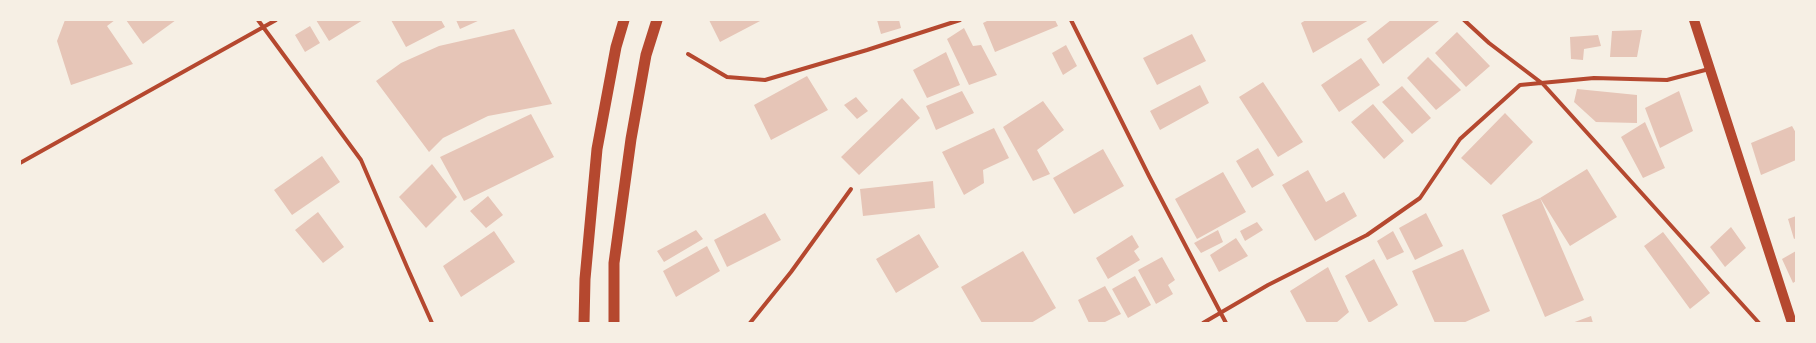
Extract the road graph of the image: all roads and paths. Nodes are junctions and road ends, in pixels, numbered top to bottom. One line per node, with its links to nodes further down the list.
1 (258, 20): 9 (street)
2 (276, 20): 9 (street)
3 (624, 20): 17 (highway)
4 (657, 20): 18 (highway)
5 (960, 20): 10 (street)
6 (1071, 20): 15 (street)
7 (1464, 20): 12 (street)
8 (1694, 20): 11 (main road)
9 (263, 28): 13 (street); 16 (street)
10 (688, 54)
11 (1710, 68): 12 (street); 23 (main road)
12 (1543, 84): 15 (street); 22 (street)
13 (20, 163)
14 (850, 189): 19 (street)
15 (1221, 314): 20 (street); 21 (street)
16 (432, 323)
17 (584, 323)
18 (614, 323)
19 (750, 323)
20 (1203, 323)
21 (1226, 323)
22 (1759, 323)
23 (1792, 323)

